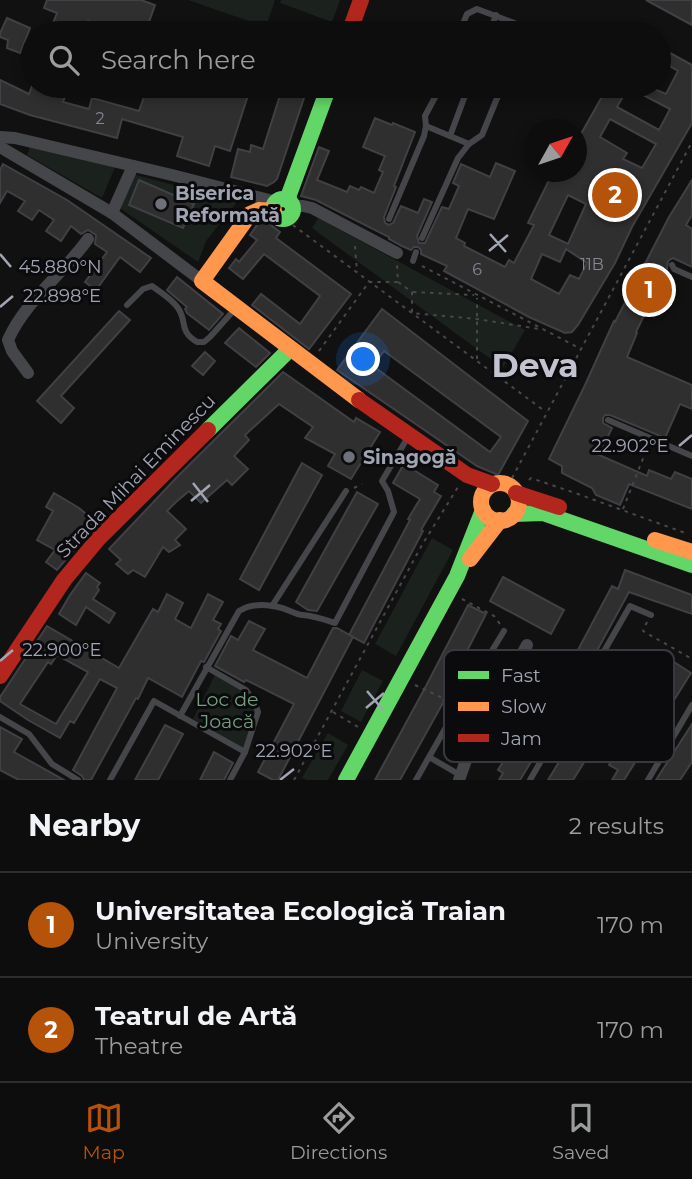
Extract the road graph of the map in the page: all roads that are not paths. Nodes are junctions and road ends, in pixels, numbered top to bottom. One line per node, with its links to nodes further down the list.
1 (361, 0): 3 (street)
2 (496, 15): 4 (lane); 5 (lane); 6 (lane)
3 (353, 21)
4 (464, 21)
5 (494, 21)
6 (510, 21)
7 (324, 98): 17 (street)
8 (434, 98): 11 (lane)
9 (464, 98): 12 (lane)
10 (497, 98): 14 (lane)
11 (426, 126): 12 (lane); 19 (lane)
12 (450, 136): 14 (lane)
13 (0, 137): 16 (street)
14 (469, 144): 20 (lane)
15 (0, 147): 18 (street)
16 (133, 166): 17 (street); 18 (street)
17 (283, 208): 23 (street); 27 (street)
18 (112, 213): 27 (street)
19 (389, 219)
20 (422, 238)
21 (88, 239): 31 (street)
22 (416, 252): 24 (lane)
23 (397, 253)
24 (413, 261)
25 (672, 265): 26 (lane)
26 (692, 277)
27 (202, 281): 29 (street)
28 (127, 305): 29 (lane)
29 (236, 307): 30 (street)
30 (290, 349): 33 (street); 49 (street, Strada Mihai Eminescu)
31 (28, 373)
32 (608, 420): 34 (lane)
33 (409, 436): 36 (street); 41 (lane)
34 (692, 456)
35 (346, 491): 41 (lane)
36 (496, 494): 37 (street); 37 (street); 38 (street); 40 (street)
37 (506, 517): 39 (street); 40 (street)
38 (692, 552)
39 (692, 565)
40 (457, 576): 63 (street)
41 (272, 606): 48 (lane)
42 (650, 615): 47 (lane)
43 (504, 631): 45 (lane)
44 (527, 645): 46 (street)
45 (492, 650)
46 (524, 650)
47 (605, 650)
48 (206, 667): 51 (lane); 55 (lane)
49 (0, 676)
50 (692, 705): 54 (lane)
51 (180, 716): 55 (lane); 61 (lane)
52 (0, 717): 60 (lane)
53 (444, 731): 56 (lane)
54 (674, 736)
55 (245, 752): 62 (lane)
56 (429, 757): 59 (lane); 64 (lane)
57 (540, 762): 65 (lane)
58 (659, 762): 66 (lane)
59 (460, 778)
60 (78, 780)
61 (110, 780)
62 (230, 780)
63 (346, 780)
64 (416, 780)
65 (530, 780)
66 (649, 780)

